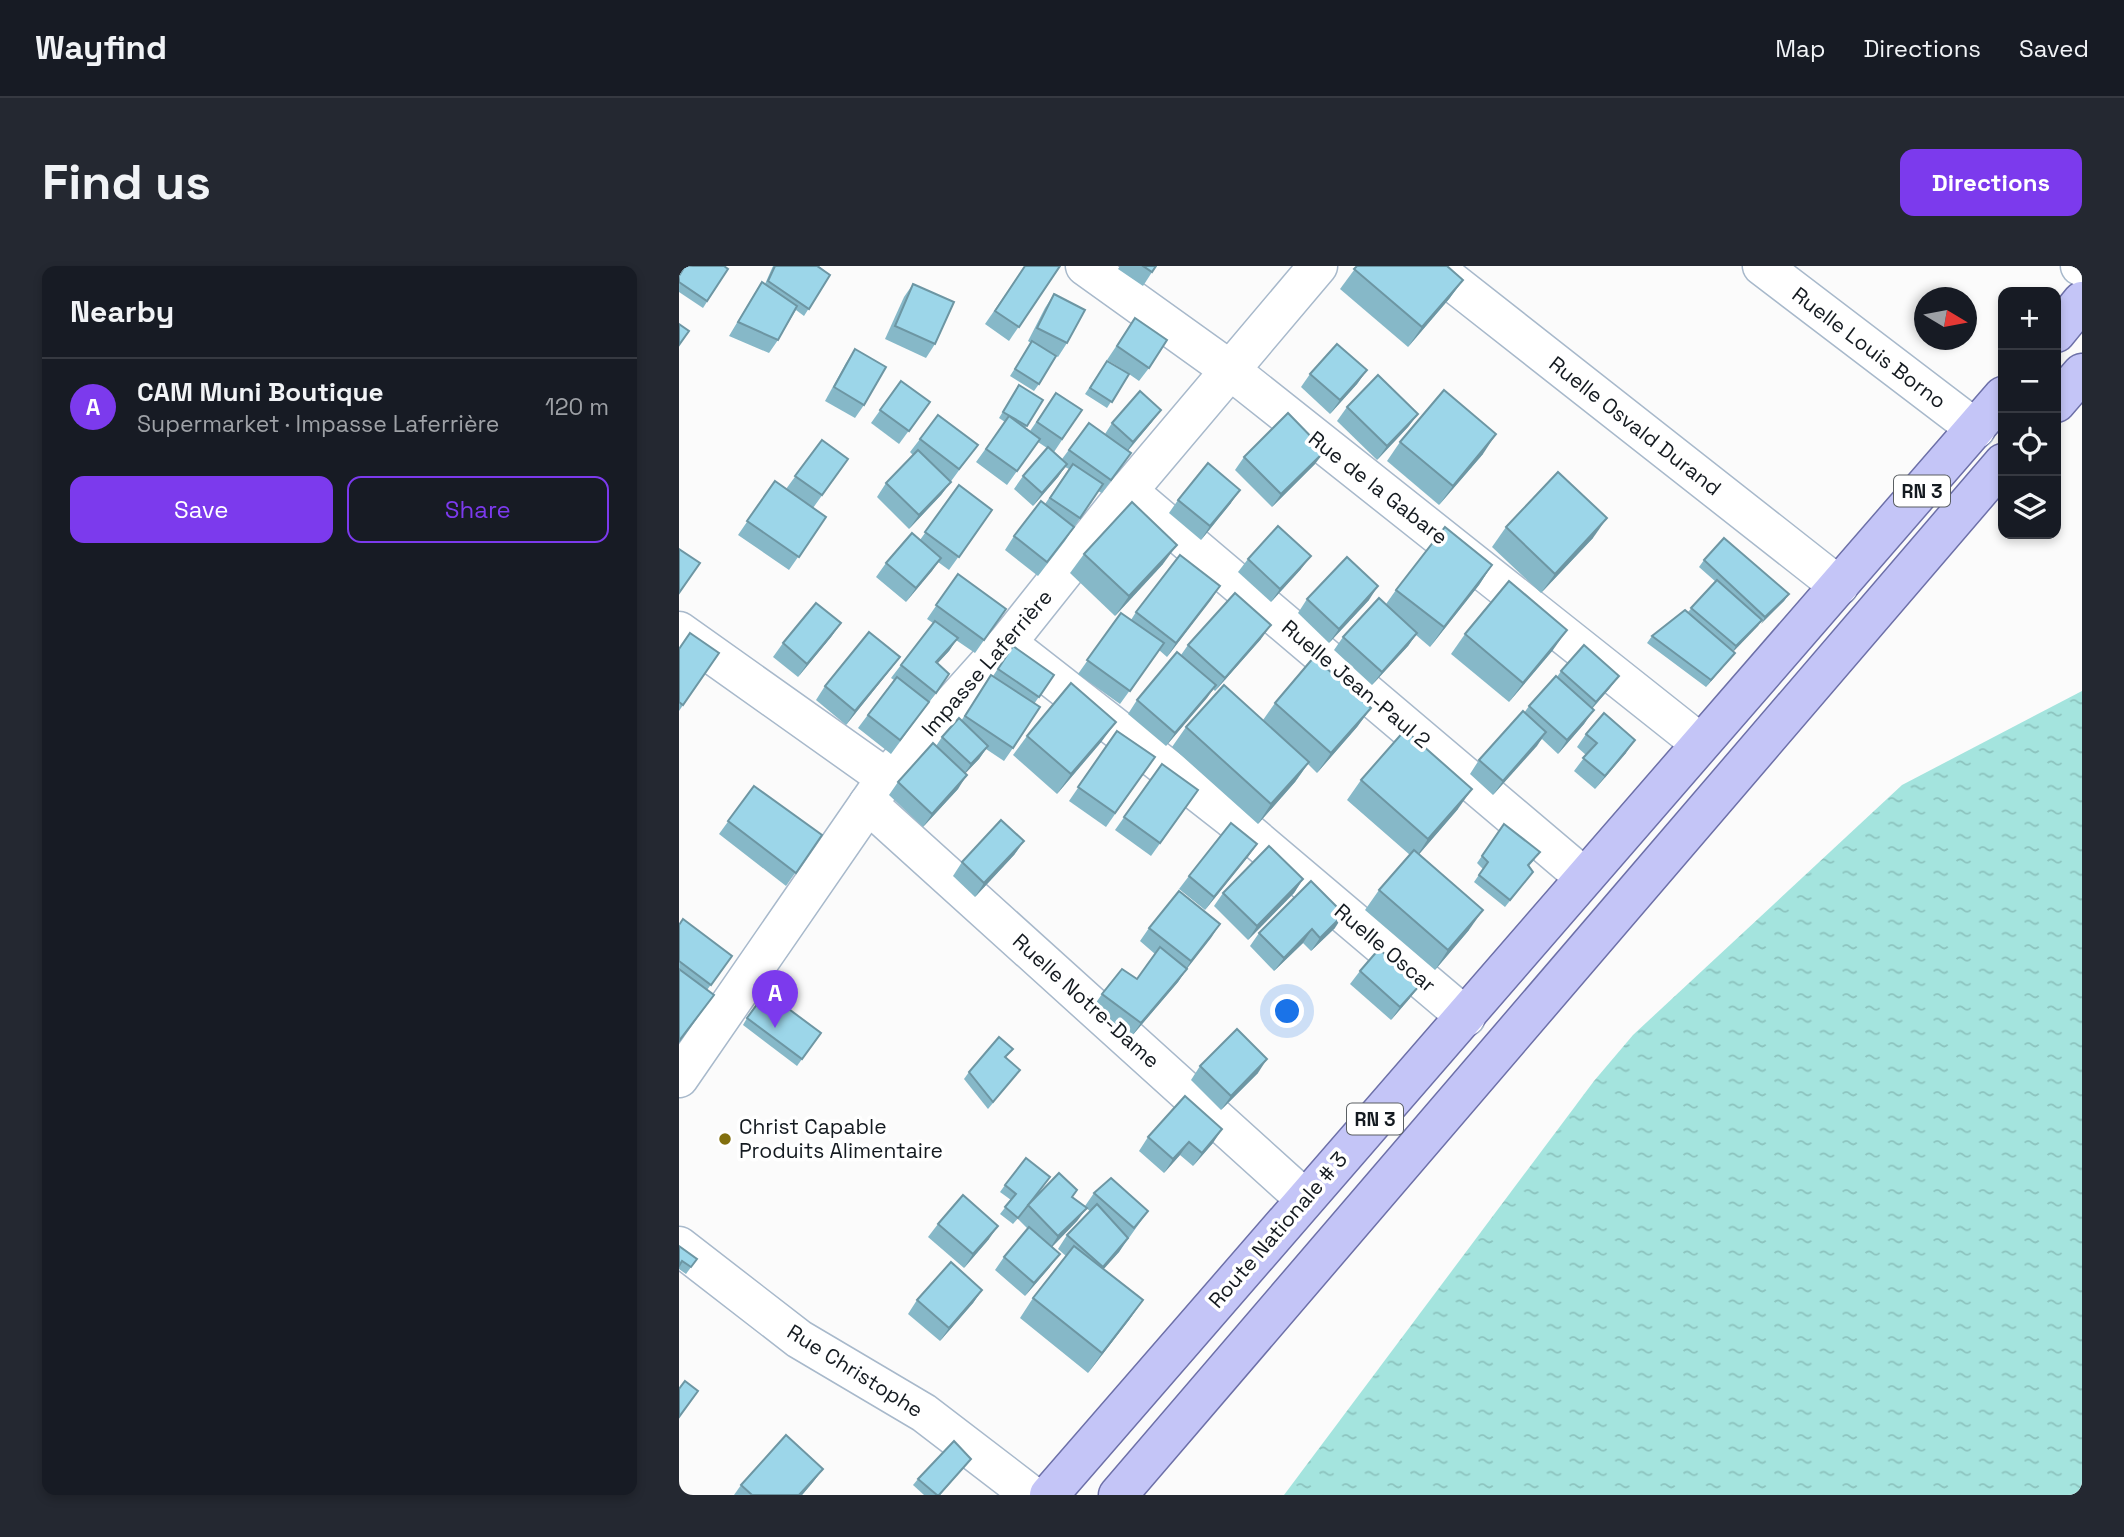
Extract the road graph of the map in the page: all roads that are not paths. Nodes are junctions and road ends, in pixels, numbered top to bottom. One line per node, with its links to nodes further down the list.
1 (1085, 266): 7 (street, Rue de la Gabare)
2 (1318, 266): 7 (street, Impasse Laferrière)
3 (1431, 266): 14 (street, Ruelle Osvald Durand)
4 (1762, 266): 11 (street, Ruelle Louis Borno)
5 (2082, 301): 6 (main road)
6 (2061, 326)
7 (1230, 370): 13 (street, Impasse Laferrière); 17 (street, Rue de la Gabare)
8 (2082, 373): 9 (main road)
9 (2061, 397)
10 (1998, 402): 11 (main road, RN 3)
11 (1976, 429): 14 (main road, RN 3)
12 (1998, 469): 26 (main road, RN 3)
13 (1128, 491): 16 (street, Impasse Laferrière); 19 (street, Ruelle Jean-Paul 2)
14 (1839, 586): 17 (main road, RN 3)
15 (679, 631): 18 (street, Ruelle Notre-Dame)
16 (1007, 643): 18 (street, Impasse Laferrière); 20 (street, Ruelle Oscar)
17 (1700, 743): 19 (main road, Route Nationale # 3 / RN 3)
18 (877, 791): 21 (street, Impasse Laferrière); 22 (street, Ruelle Notre-Dame)
19 (1584, 877): 20 (main road, Route Nationale # 3 / RN 3)
20 (1466, 1017): 22 (main road, Route Nationale # 3 / RN 3)
21 (679, 1078)
22 (1304, 1198): 25 (main road, Route Nationale # 3 / RN 3)
23 (679, 1246): 24 (street, Rue Christophe)
24 (1031, 1495)
25 (1049, 1495)
26 (1118, 1495)

